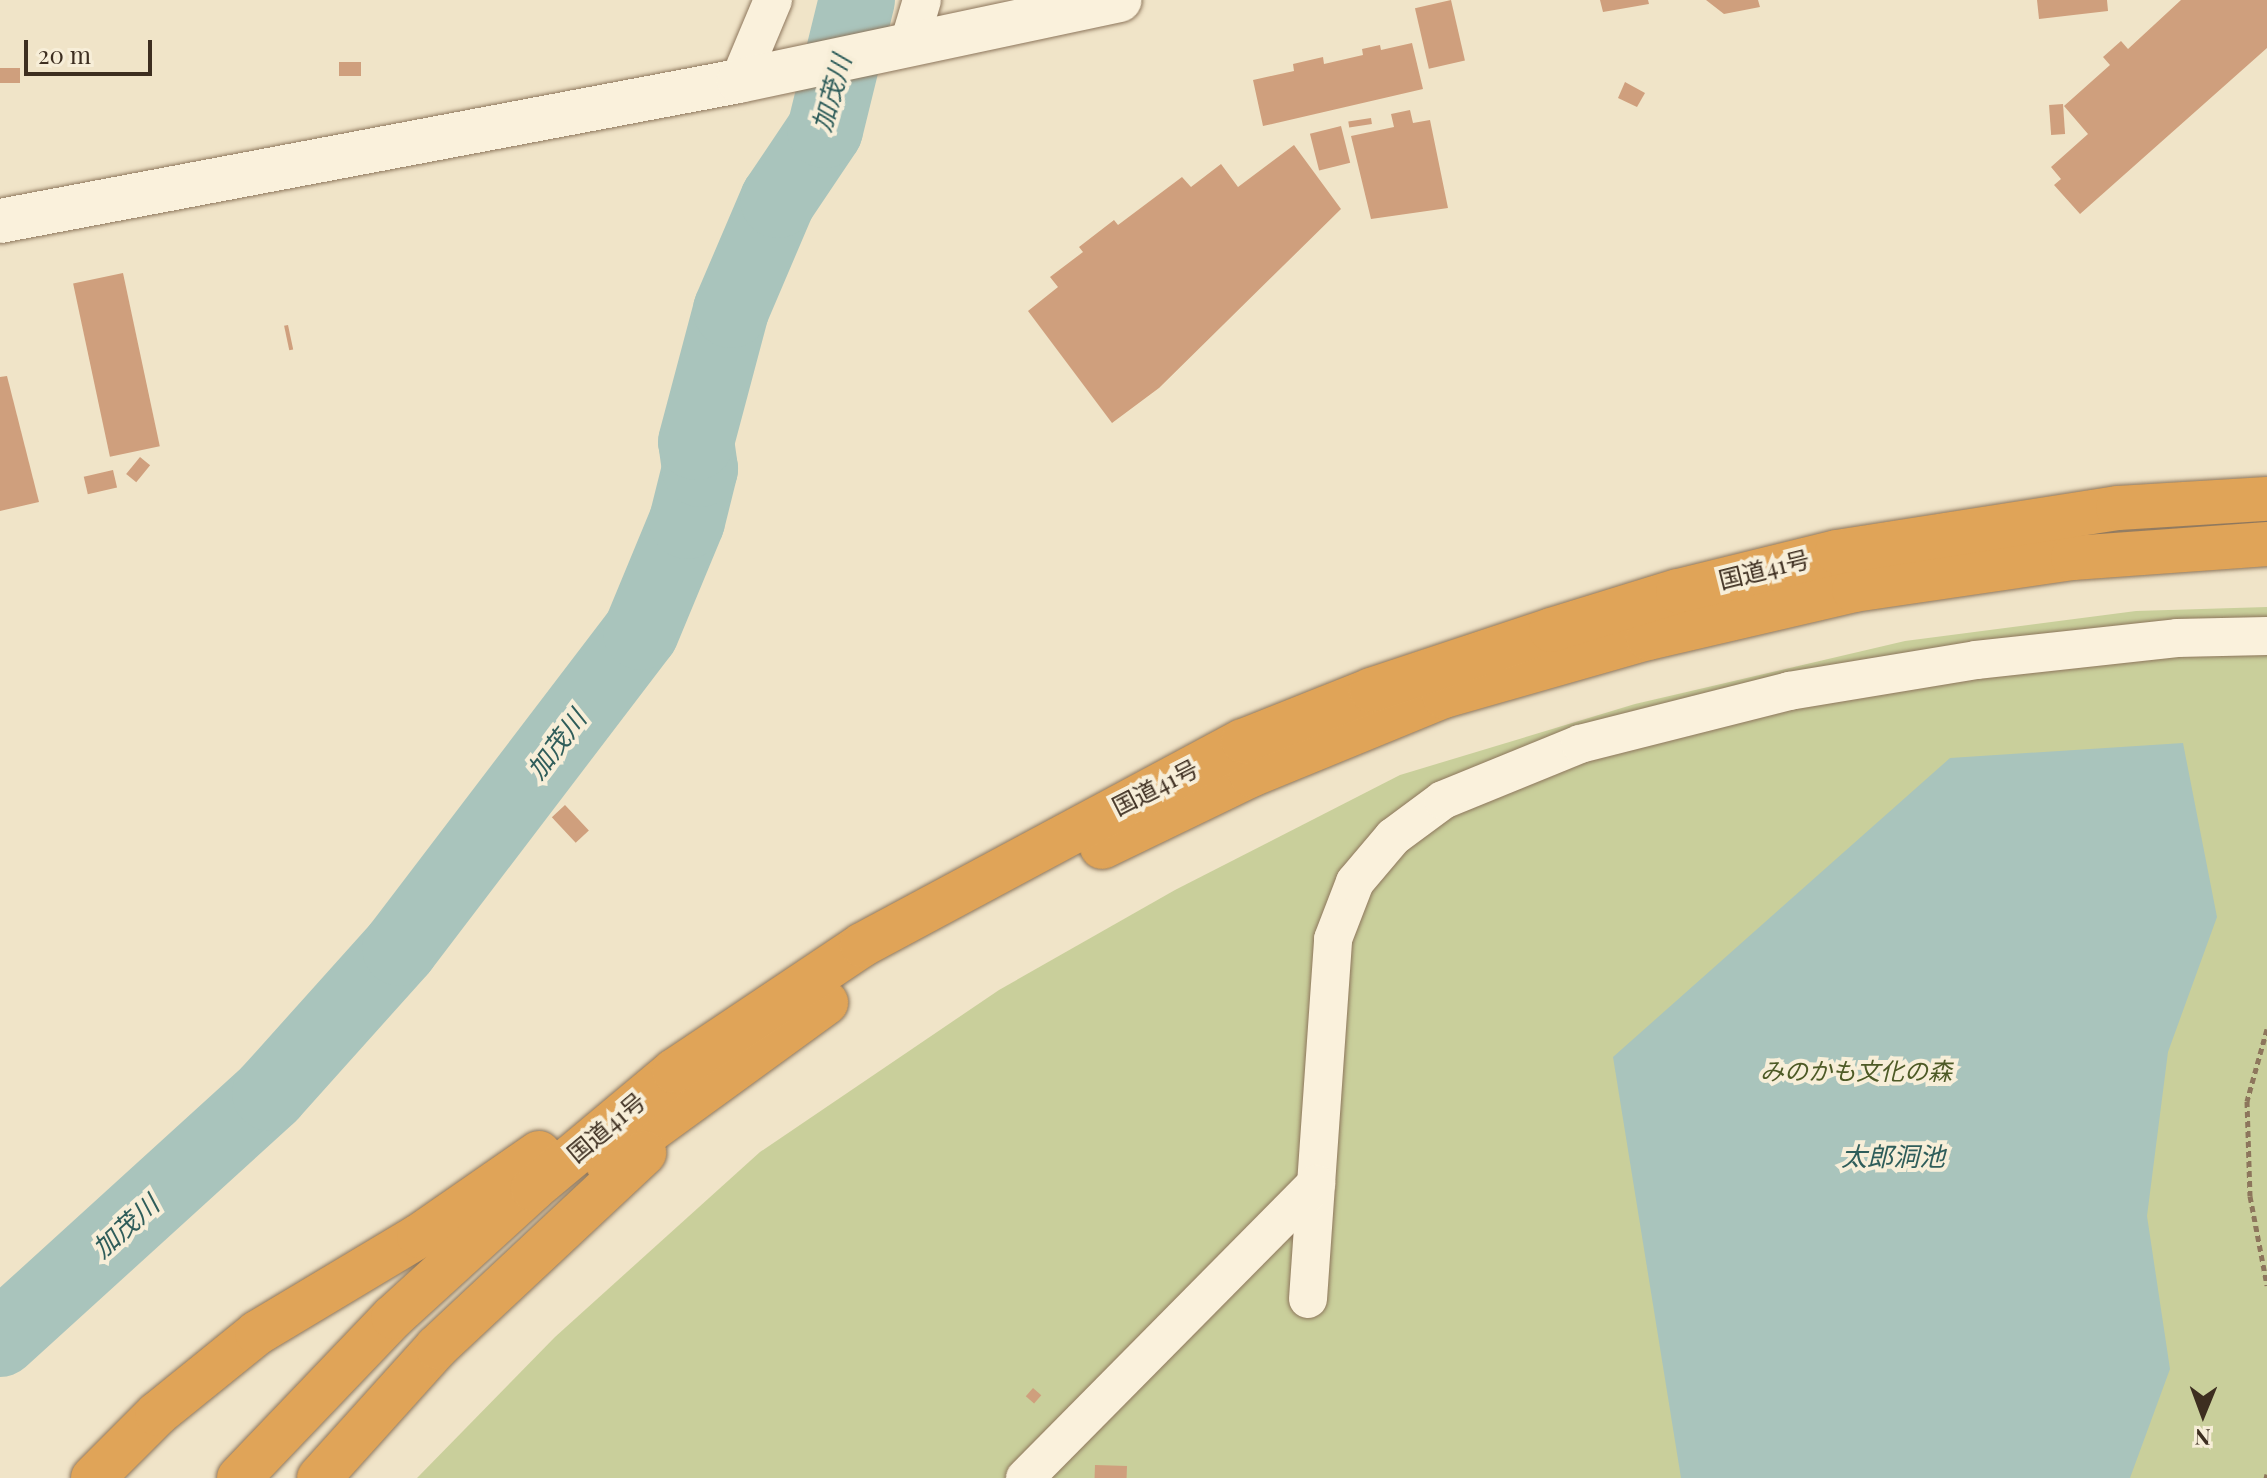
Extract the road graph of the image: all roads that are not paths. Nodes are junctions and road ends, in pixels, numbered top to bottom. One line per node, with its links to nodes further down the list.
1 (773, 0): 5 (street)
2 (922, 0): 4 (street)
3 (1119, 0): 4 (street)
4 (908, 47): 5 (street)
5 (739, 81): 6 (street)
6 (0, 221)
7 (2267, 499): 11 (highway, 国道41号)
8 (2267, 544): 10 (highway, 国道41号)
9 (2267, 636): 12 (street)
10 (778, 1036): 16 (highway, 国道41号); 17 (highway)
11 (674, 1071): 14 (highway); 15 (highway, 国道41号)
12 (1316, 1184): 13 (street); 18 (street)
13 (1308, 1299)
14 (93, 1478)
15 (239, 1478)
16 (270, 1478)
17 (319, 1478)
18 (1025, 1478)

